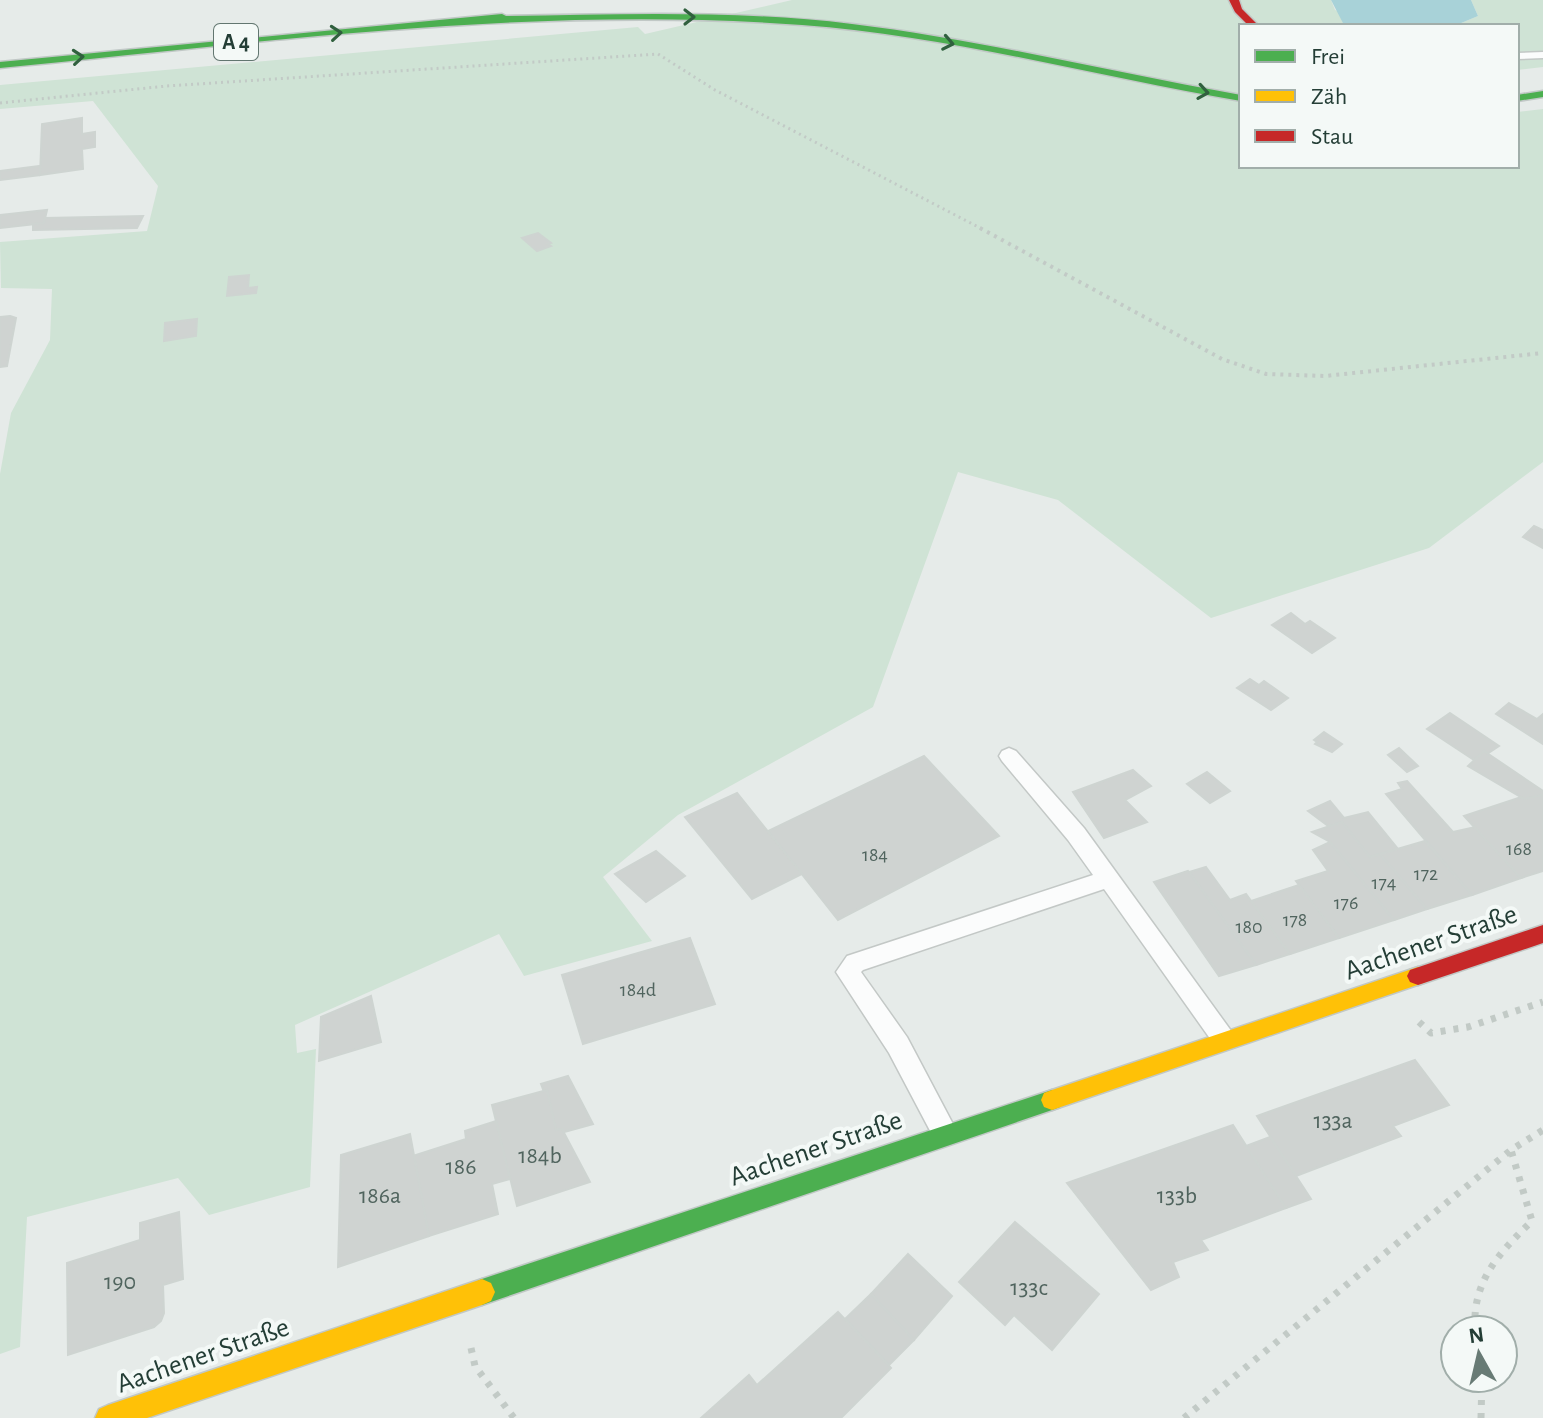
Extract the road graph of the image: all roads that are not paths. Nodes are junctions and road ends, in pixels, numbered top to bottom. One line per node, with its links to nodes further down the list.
1 (683, 0): 3 (main road, A 4)
2 (1234, 0): 4 (main road)
3 (471, 20): 7 (main road, A 4, one-way to 3); 9 (main road, one-way to 9)
4 (1252, 24)
5 (1543, 55): 6 (lane)
6 (1519, 56)
7 (0, 65)
8 (1543, 94): 10 (main road)
9 (1239, 98)
10 (1519, 98)
11 (1009, 756): 12 (lane)
12 (1108, 879): 14 (lane); 15 (lane)
13 (1543, 934): 14 (main road, Aachener Straße)
14 (1225, 1039): 15 (main road, Aachener Straße)
15 (945, 1134): 16 (main road, Aachener Straße)
16 (108, 1418)

